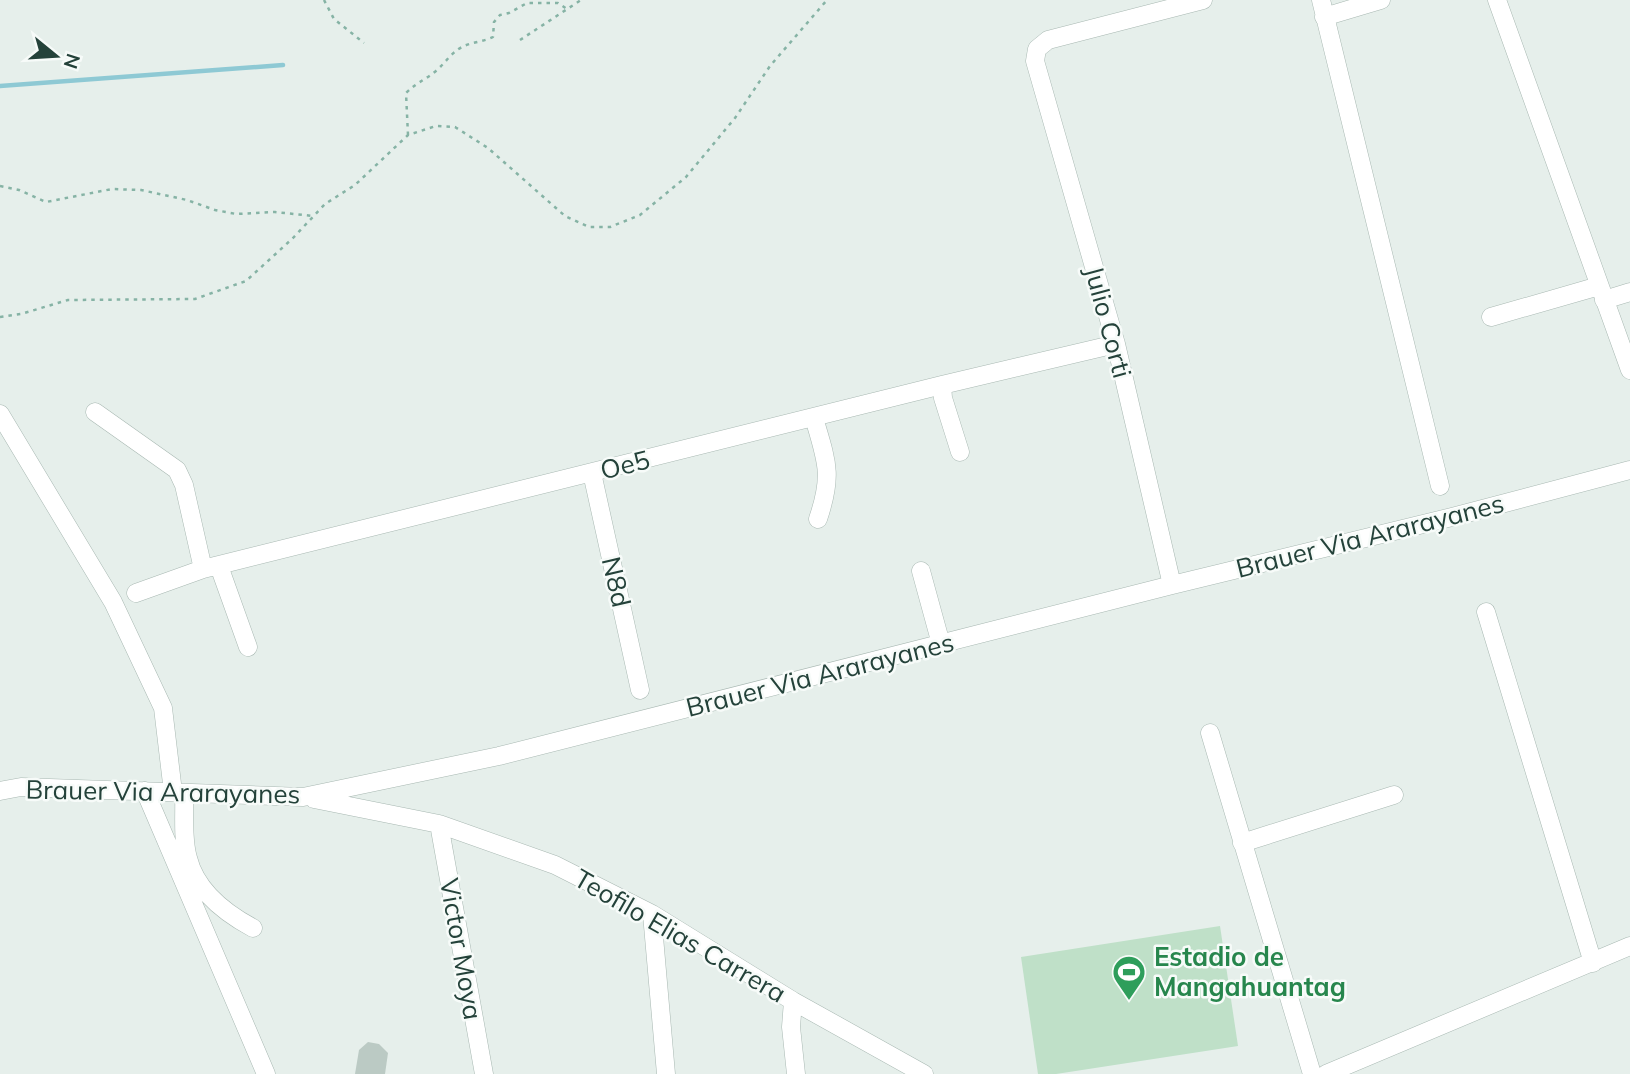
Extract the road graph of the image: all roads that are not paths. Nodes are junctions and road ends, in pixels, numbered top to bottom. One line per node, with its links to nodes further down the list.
1 (1203, 0): 8 (street, Julio Corti)
2 (1381, 0): 4 (street)
3 (1497, 0): 6 (street)
4 (1322, 8): 17 (street)
5 (1630, 292): 6 (street)
6 (1602, 293): 7 (street); 9 (street)
7 (1491, 317)
8 (1116, 344): 10 (street, Oe5); 21 (street, Julio Corti)
9 (1630, 370)
10 (942, 385): 13 (street, Oe5); 14 (street)
11 (95, 412): 19 (street)
12 (0, 414): 30 (street)
13 (814, 418): 16 (street, Oe5); 18 (street)
14 (960, 452)
15 (1630, 470): 21 (street, Brauer Via Ararayanes)
16 (592, 473): 19 (street, Oe5); 26 (street, N8d)
17 (1440, 486)
18 (818, 519)
19 (211, 568): 22 (street, Oe5); 25 (street)
20 (921, 571): 24 (street)
21 (1172, 585): 24 (street, Brauer Via Ararayanes)
22 (136, 593)
23 (1486, 612): 38 (street)
24 (940, 644): 32 (street, Brauer Via Ararayanes)
25 (248, 647)
26 (640, 690)
27 (1210, 733): 34 (street)
28 (145, 791): 29 (street, Brauer Via Ararayanes); 30 (street, Brauer Via Ararayanes); 40 (street)
29 (0, 792)
30 (179, 792): 32 (street, Brauer Via Ararayanes); 36 (street)
31 (1394, 794): 34 (street)
32 (303, 797): 33 (street, Teofilo Elias Carrera)
33 (439, 824): 35 (street, Teofilo Elias Carrera); 41 (street, Victor Moya)
34 (1242, 843): 45 (street)
35 (652, 914): 39 (street, Teofilo Elias Carrera); 42 (street)
36 (253, 928)
37 (1630, 946): 38 (street)
38 (1592, 962): 46 (street)
39 (793, 1001): 43 (street); 44 (street, Teofilo Elias Carrera)
40 (266, 1074)
41 (484, 1074)
42 (666, 1074)
43 (796, 1074)
44 (924, 1074)
45 (1312, 1074)
46 (1326, 1074)

